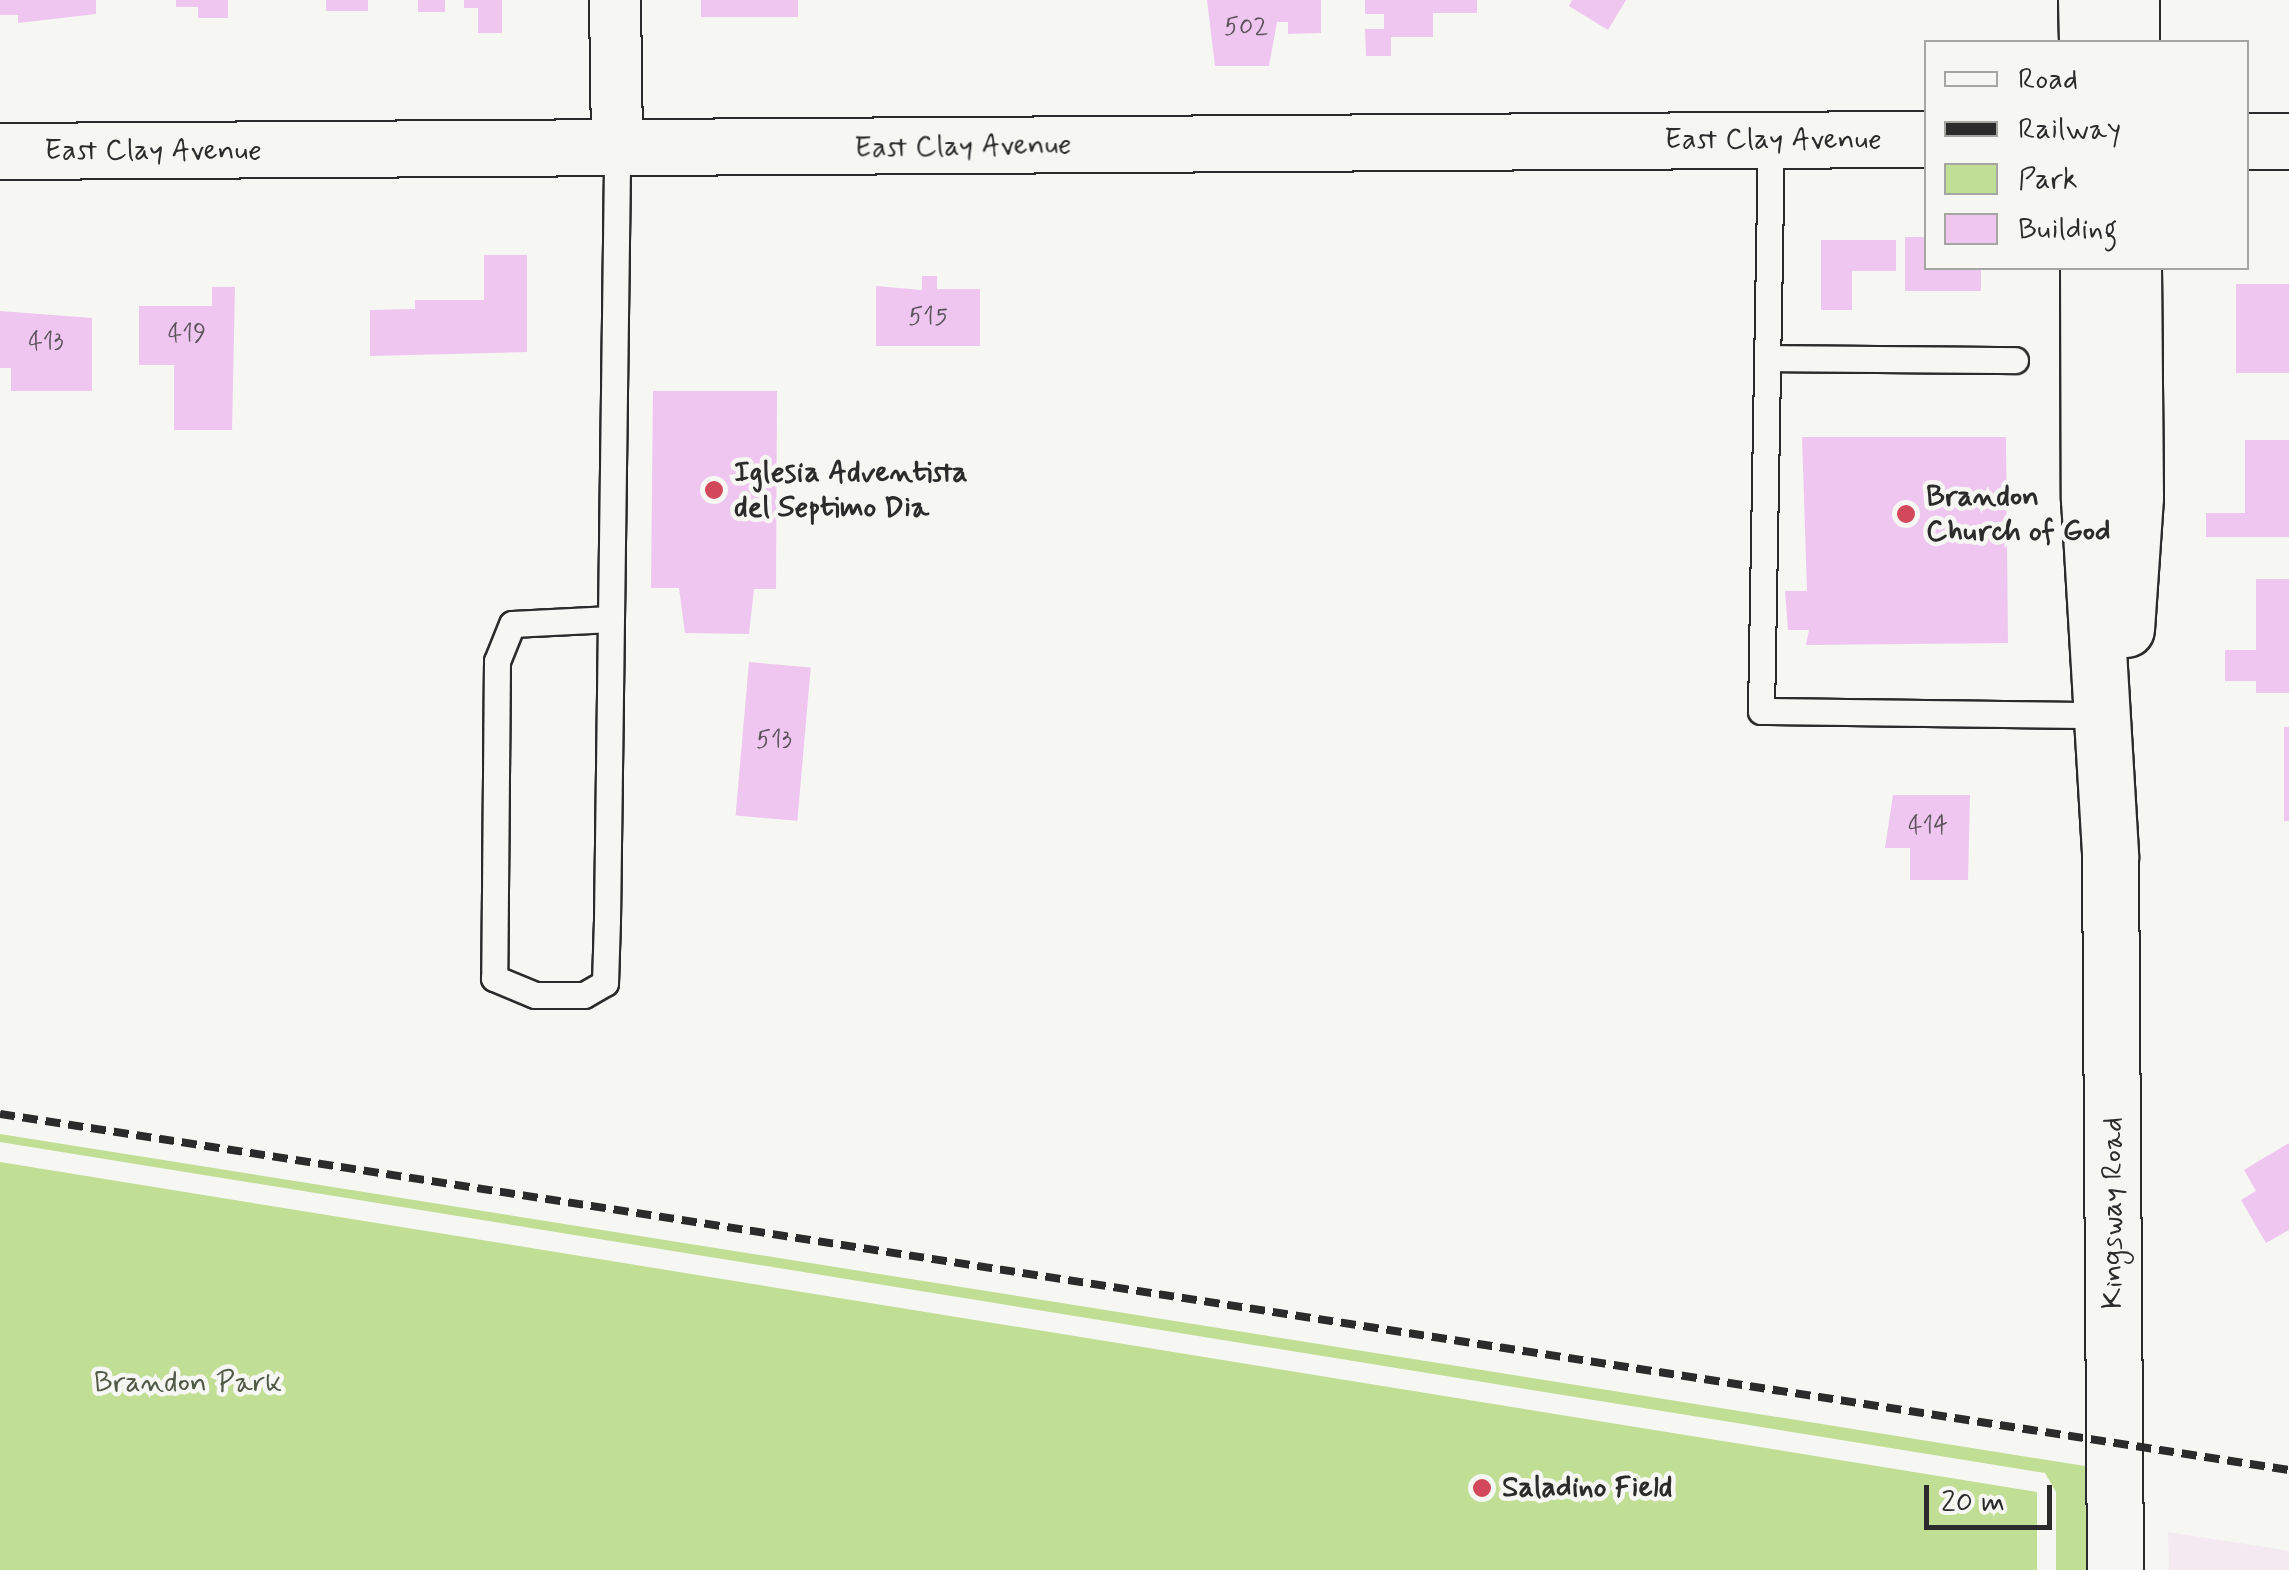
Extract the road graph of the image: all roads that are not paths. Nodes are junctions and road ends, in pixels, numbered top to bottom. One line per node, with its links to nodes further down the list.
1 (614, 0): 11 (street)
2 (2086, 0): 4 (street)
3 (2131, 0): 5 (street)
4 (2086, 40)
5 (2131, 40)
6 (1771, 138): 7 (street, East Clay Avenue); 11 (street, East Clay Avenue); 14 (lane)
7 (1924, 140)
8 (2249, 141): 9 (street)
9 (2289, 141)
10 (0, 150): 11 (street, East Clay Avenue)
11 (616, 151): 16 (lane)
12 (2088, 270): 17 (street, Kingsway Road)
13 (2133, 270): 17 (street, Kingsway Road)
14 (1770, 358): 15 (lane); 17 (lane)
15 (2015, 360)
16 (611, 618): 16 (lane)
17 (2111, 715): 18 (street, Kingsway Road)
18 (2115, 1570)

